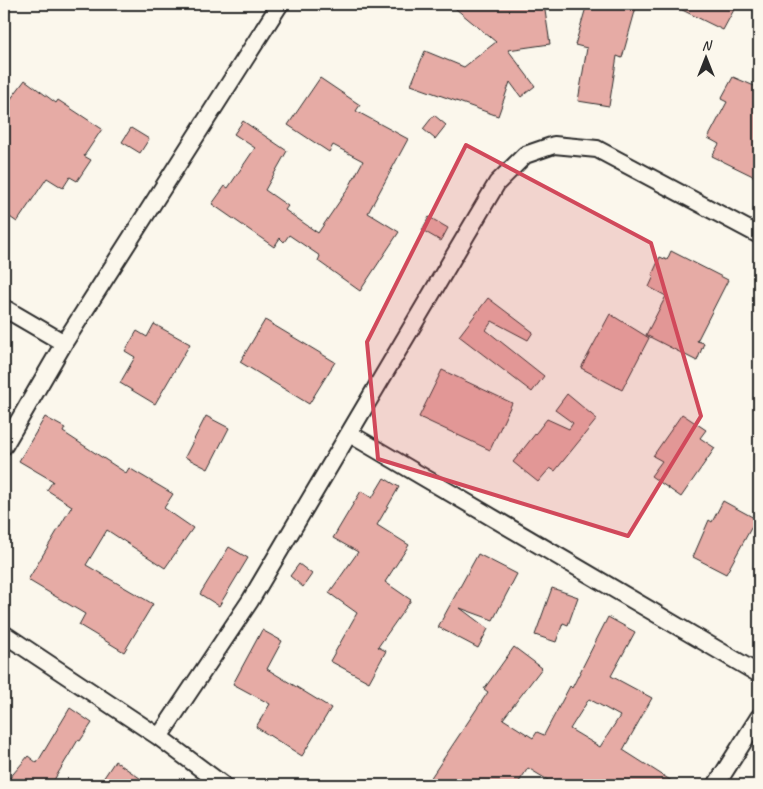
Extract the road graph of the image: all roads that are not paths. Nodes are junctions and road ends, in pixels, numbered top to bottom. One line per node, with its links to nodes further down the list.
1 (280, 4): 4 (street)
2 (759, 235): 5 (street)
3 (4, 308): 4 (street)
4 (64, 343): 6 (street)
5 (350, 434): 8 (street); 10 (street)
6 (4, 446)
7 (4, 634): 10 (street)
8 (759, 674)
9 (759, 717): 12 (street)
10 (159, 737): 11 (street)
11 (223, 785)
12 (716, 785)

